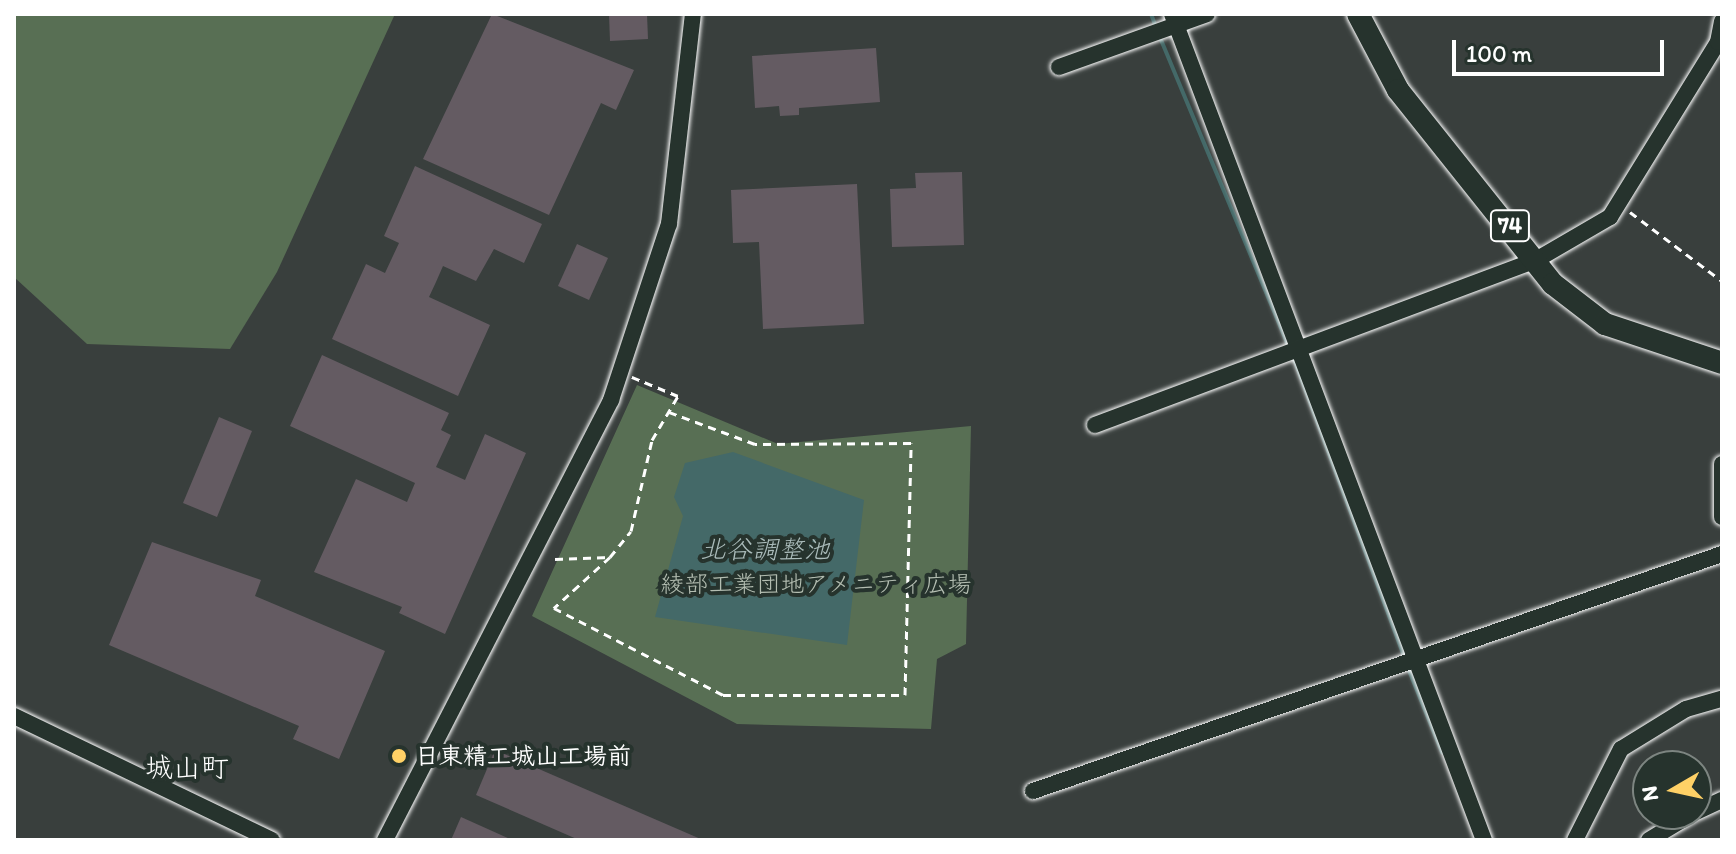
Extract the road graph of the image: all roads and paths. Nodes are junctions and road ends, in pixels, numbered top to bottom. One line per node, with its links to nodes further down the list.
1 (693, 14): 13 (street)
2 (1207, 14): 4 (street)
3 (1358, 14): 9 (main road, 74)
4 (1174, 20): 7 (street); 11 (street)
5 (1722, 21): 6 (street)
6 (1720, 43): 8 (street)
7 (1059, 67)
8 (1614, 201): 9 (street); 10 (path)
9 (1536, 260): 11 (street); 12 (main road, 74)
10 (1722, 281)
11 (1300, 348): 15 (street); 21 (street)
12 (1722, 363)
13 (621, 372): 14 (path); 26 (street)
14 (669, 412): 19 (path); 19 (path)
15 (1095, 425)
16 (1722, 464): 17 (street)
17 (1722, 517)
18 (1722, 554): 21 (street)
19 (610, 557): 20 (path)
20 (555, 559)
21 (1416, 663): 24 (street); 27 (street)
22 (1722, 699): 28 (street)
23 (14, 716): 25 (street)
24 (1033, 791)
25 (272, 840)
26 (385, 840)
27 (1484, 840)
28 (1575, 840)

